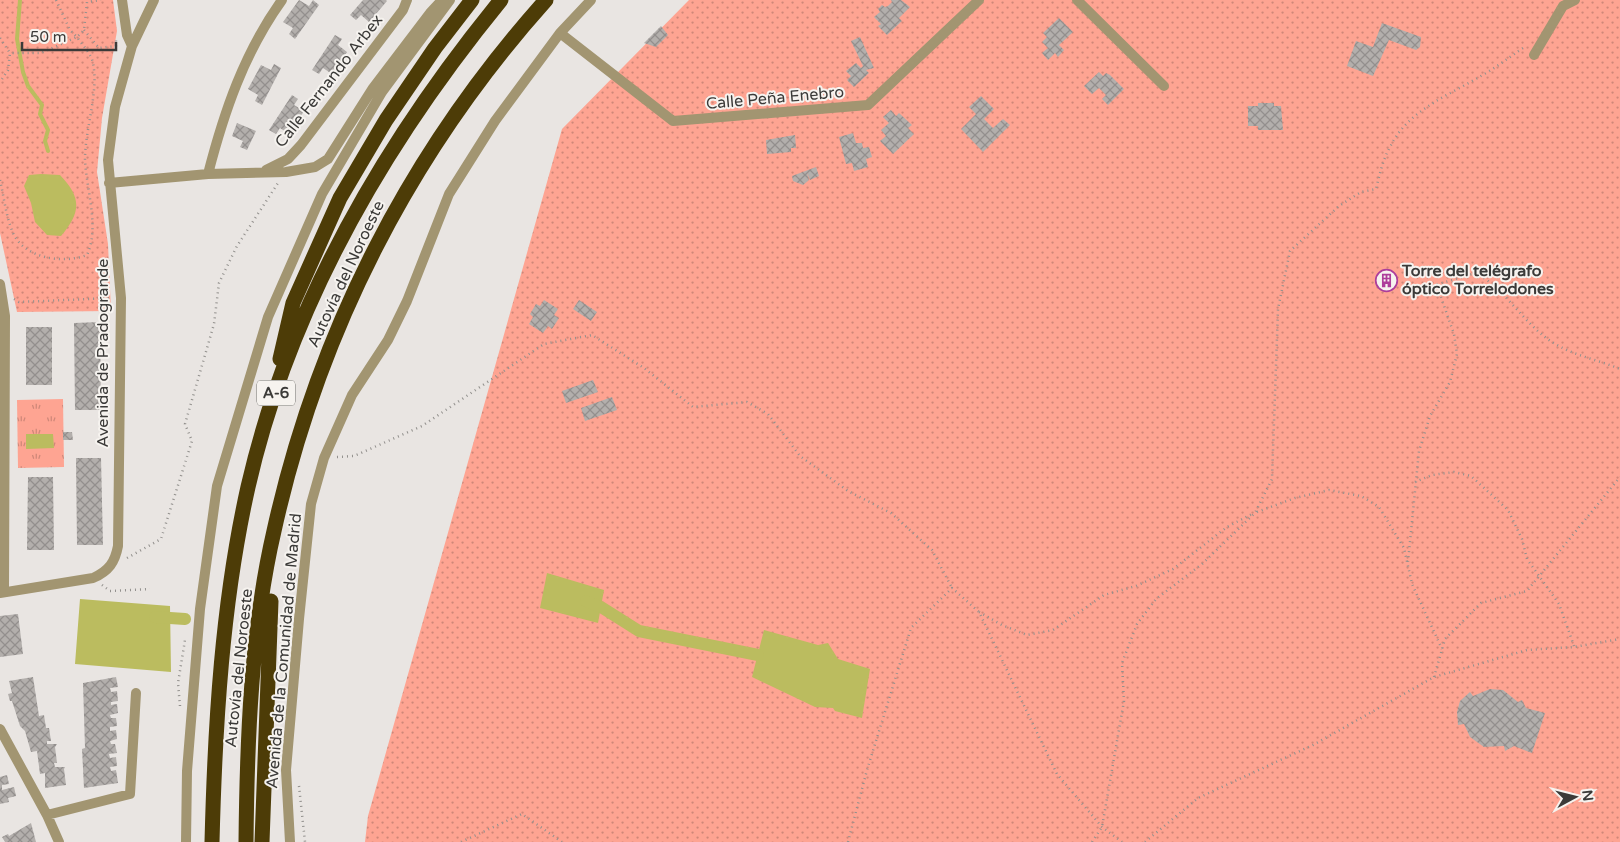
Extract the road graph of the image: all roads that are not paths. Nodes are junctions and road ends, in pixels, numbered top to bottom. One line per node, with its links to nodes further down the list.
1 (122, 0): 15 (street)
2 (154, 0): 15 (street, Avenida de Pradogrande)
3 (282, 0): 19 (street)
4 (406, 0): 18 (street, Calle Fernando Arbex)
5 (442, 0): 18 (street)
6 (450, 0): 29 (street)
7 (472, 0): 22 (highway)
8 (501, 0): 22 (highway, Autovía del Noroeste / A-6)
9 (546, 0): 23 (highway, Autovía del Noroeste / A-6)
10 (591, 0): 14 (street, Avenida de la Comunidad de Madrid)
11 (979, 0): 14 (street, Calle Peña Enebro)
12 (1077, 0): 17 (street)
13 (1575, 0): 16 (street)
14 (560, 34): 33 (street, Avenida de la Comunidad de Madrid)
15 (132, 46): 20 (street, Avenida de Pradogrande)
16 (1536, 51)
17 (1164, 86)
18 (265, 171): 19 (street)
19 (208, 174): 20 (street)
20 (109, 183): 24 (street, Avenida de Pradogrande)
21 (1, 290): 24 (street)
22 (266, 422): 30 (highway, Autovía del Noroeste / A-6)
23 (273, 533): 31 (highway, Autovía del Noroeste / A-6); 32 (highway)
24 (2, 593)
25 (136, 692): 27 (street)
26 (0, 729): 27 (street)
27 (47, 815): 28 (street)
28 (59, 842)
29 (186, 842)
30 (212, 842)
31 (246, 842)
32 (262, 842)
33 (290, 842)

